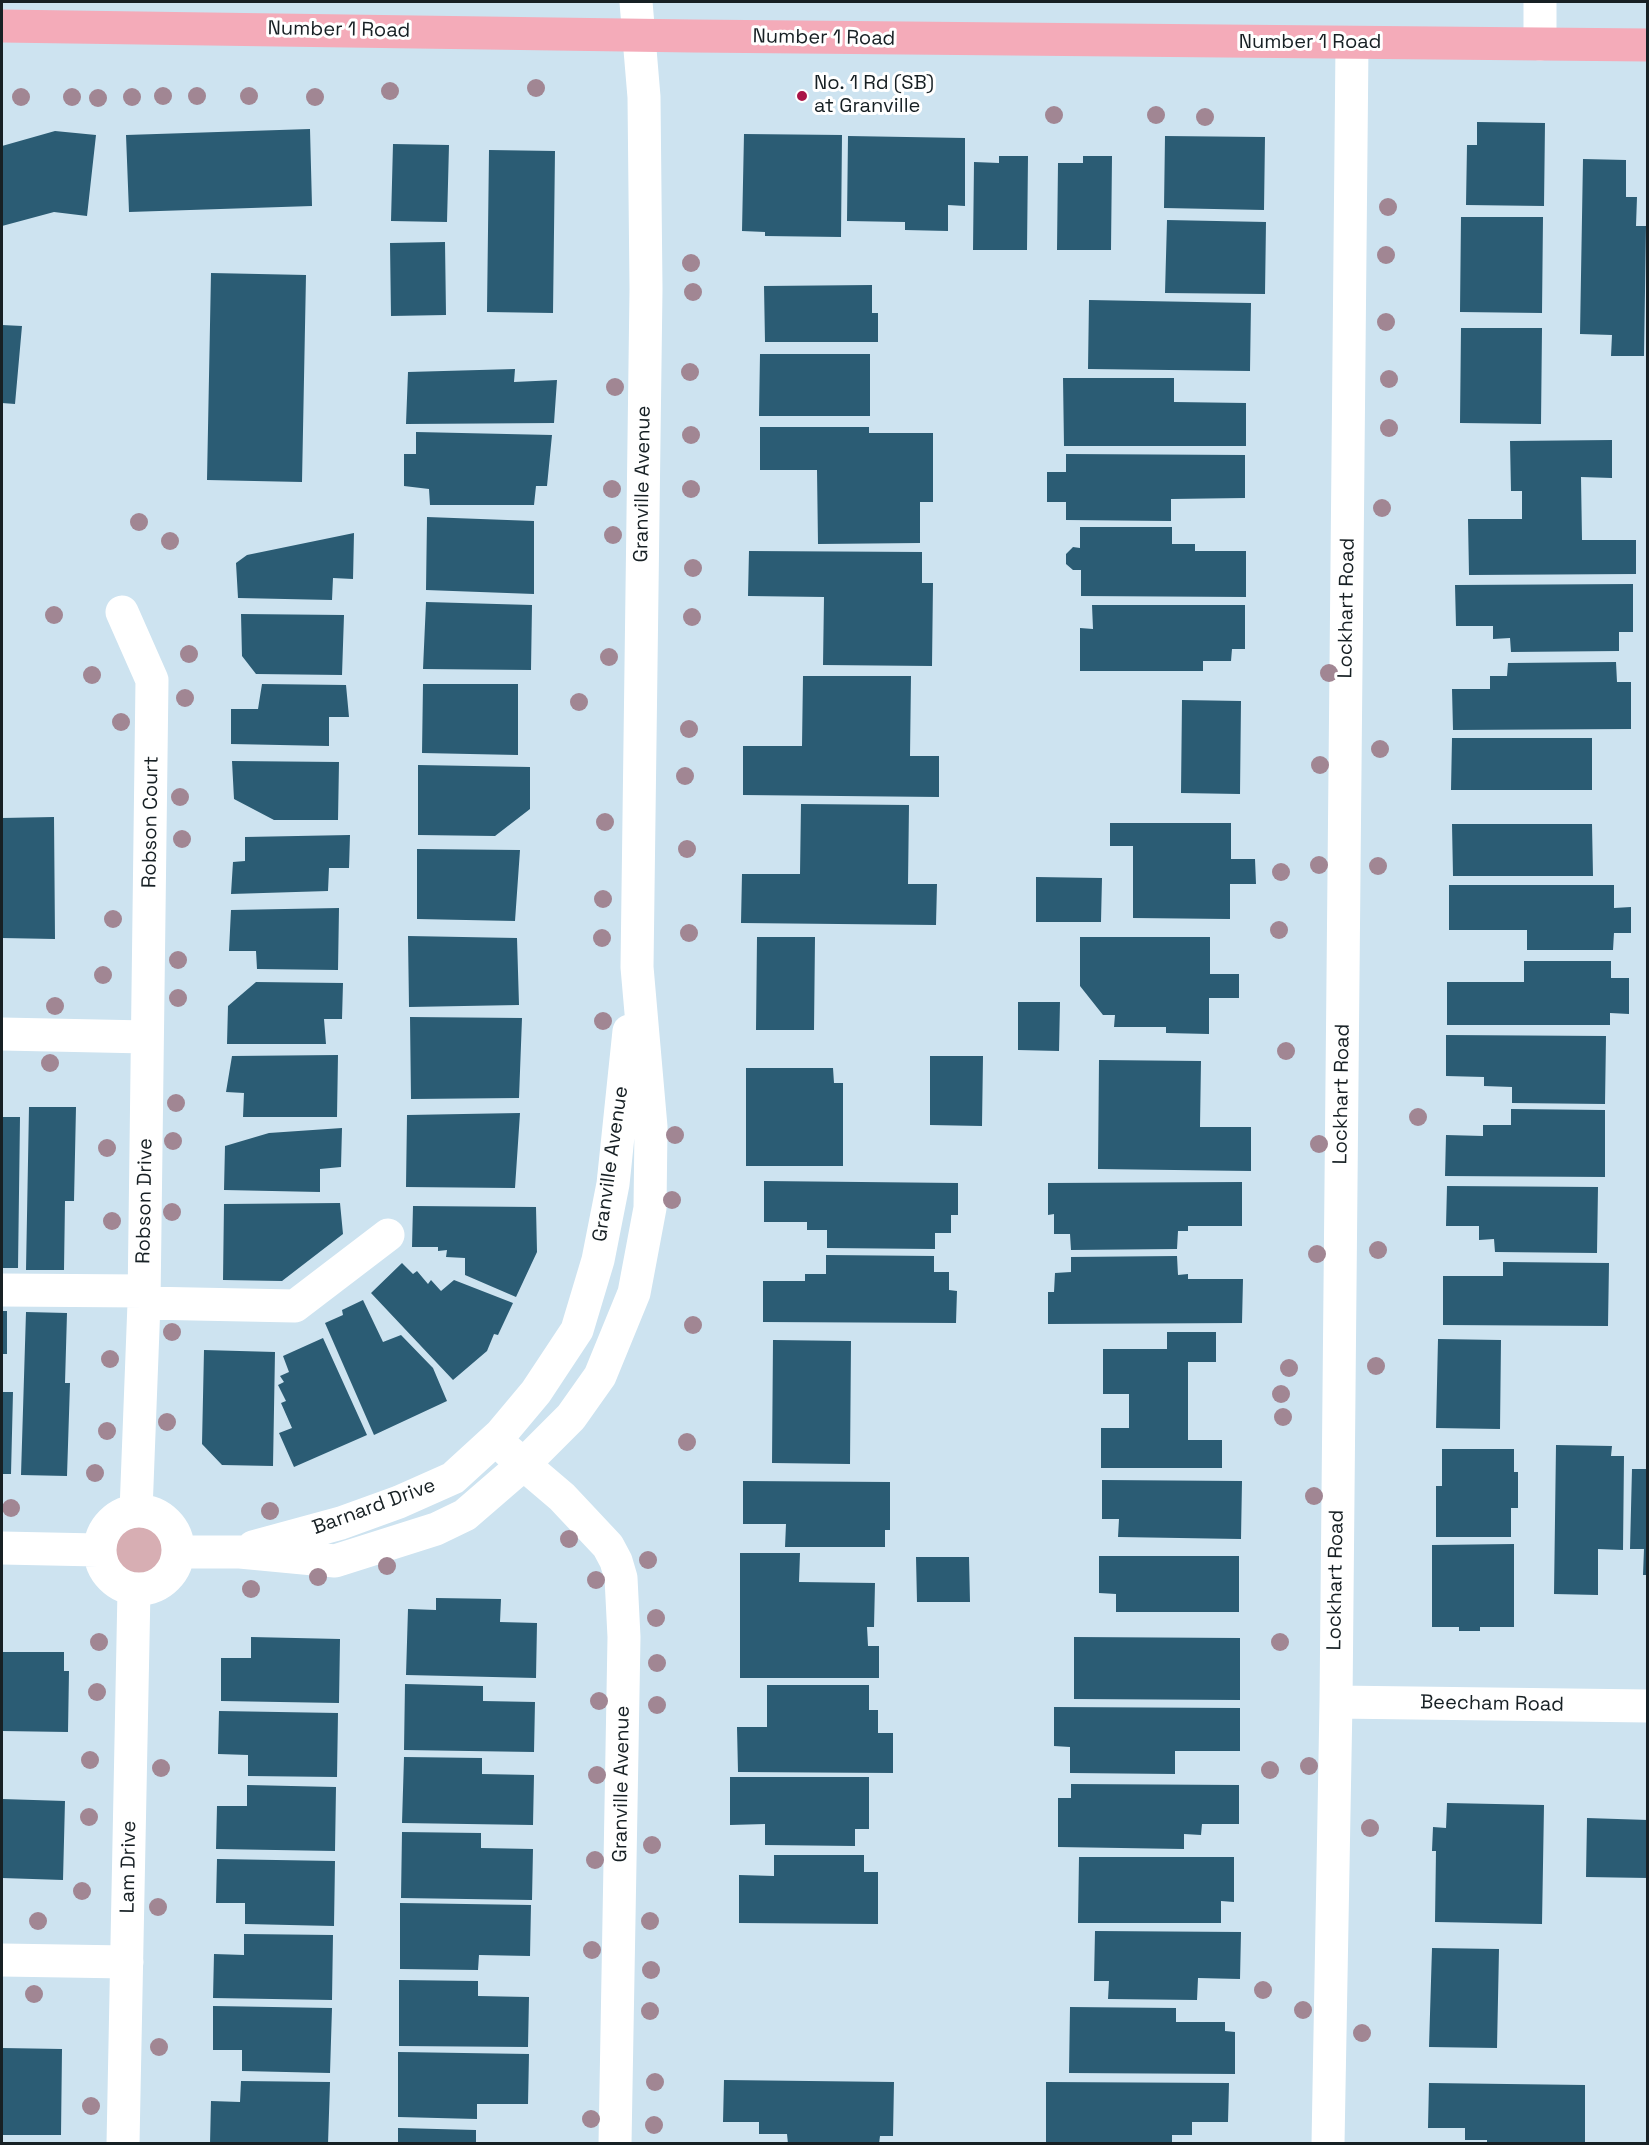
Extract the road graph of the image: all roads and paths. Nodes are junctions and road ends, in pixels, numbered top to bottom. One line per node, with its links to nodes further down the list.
1 (636, 2): 4 (street, Granville Avenue)
2 (1540, 2): 6 (street)
3 (2, 26): 4 (main road, Number 1 Road)
4 (638, 35): 5 (main road, Number 1 Road); 9 (street, Granville Avenue)
5 (1352, 44): 6 (main road, Number 1 Road); 23 (street, Lockhart Road)
6 (1540, 44): 7 (main road, Number 1 Road)
7 (1647, 45)
8 (122, 612): 11 (street, Robson Court)
9 (638, 967): 15 (street, Granville Avenue); 16 (street, Granville Avenue)
10 (2, 1034): 11 (street)
11 (147, 1037): 14 (street, Robson Drive)
12 (388, 1235): 14 (street)
13 (2, 1290): 14 (street)
14 (144, 1297): 17 (street, Robson Drive)
15 (496, 1439): 16 (street, Granville Avenue); 21 (street, Barnard Drive)
16 (524, 1464): 21 (street, Barnard Drive); 28 (street, Granville Avenue)
17 (136, 1511): 19 (street); 20 (street)
18 (2, 1548): 19 (street)
19 (98, 1550): 22 (street)
20 (179, 1552): 21 (street, Barnard Drive); 22 (street)
21 (240, 1552)
22 (134, 1590): 26 (street, Lam Drive)
23 (1336, 1702): 24 (street, Beecham Road); 29 (street, Lockhart Road)
24 (1647, 1706)
25 (2, 1960): 26 (street)
26 (127, 1962): 27 (street, Lam Drive)
27 (123, 2144)
28 (615, 2144)
29 (1328, 2144)

